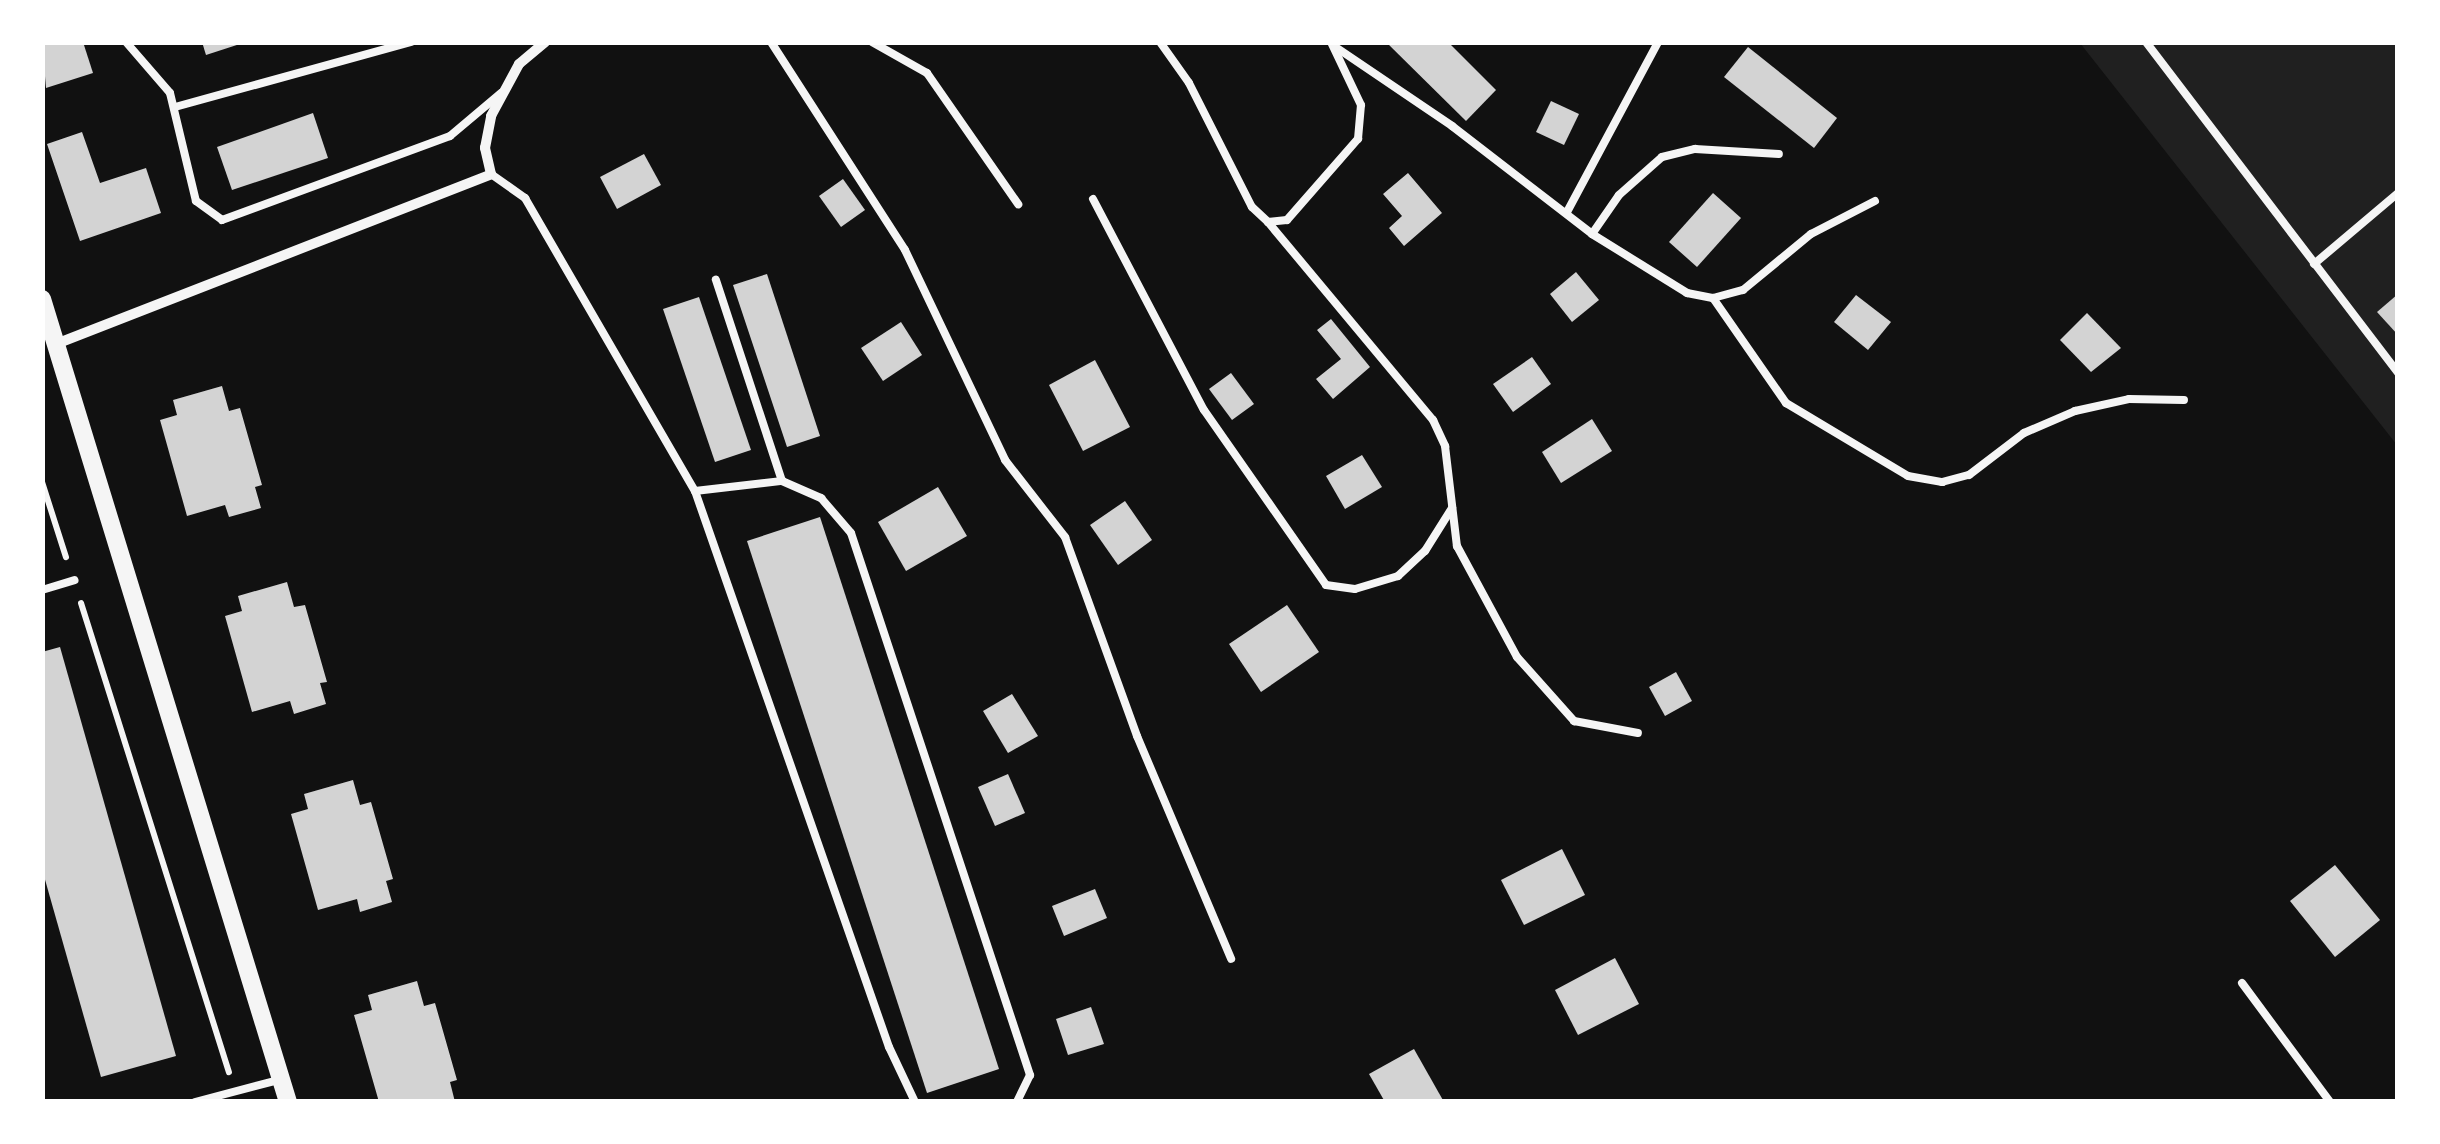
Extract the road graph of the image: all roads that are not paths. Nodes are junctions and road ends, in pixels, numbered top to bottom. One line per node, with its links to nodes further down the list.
1 (126, 42): 11 (lane)
2 (411, 42): 11 (lane)
3 (545, 42): 10 (street)
4 (770, 42): 34 (lane)
5 (872, 42): 17 (lane)
6 (1160, 42): 19 (lane)
7 (1658, 42): 18 (lane)
8 (2146, 42): 21 (lane)
9 (1332, 44): 18 (lane); 19 (lane)
10 (501, 93): 11 (lane); 13 (street)
11 (175, 108)
12 (1779, 154): 20 (lane)
13 (491, 174): 25 (street); 29 (lane)
14 (2398, 193): 21 (lane)
15 (1093, 200): 30 (lane)
16 (1875, 201): 23 (lane)
17 (1018, 204)
18 (1567, 212): 20 (lane)
19 (1268, 222): 30 (lane)
20 (1592, 234): 23 (lane)
21 (2314, 264): 26 (lane)
22 (716, 280): 28 (lane)
23 (1713, 298): 27 (lane)
24 (42, 299): 25 (street)
25 (56, 344): 36 (street)
26 (2398, 373)
27 (2184, 400)
28 (782, 482): 29 (lane); 40 (lane)
29 (695, 491): 39 (lane)
30 (1452, 508): 33 (lane)
31 (74, 580): 32 (lane)
32 (42, 590)
33 (1638, 733)
34 (1232, 959)
35 (2242, 984): 41 (lane)
36 (281, 1079): 37 (lane); 38 (street)
37 (196, 1102)
38 (288, 1102)
39 (915, 1102)
40 (1017, 1102)
41 (2330, 1102)

